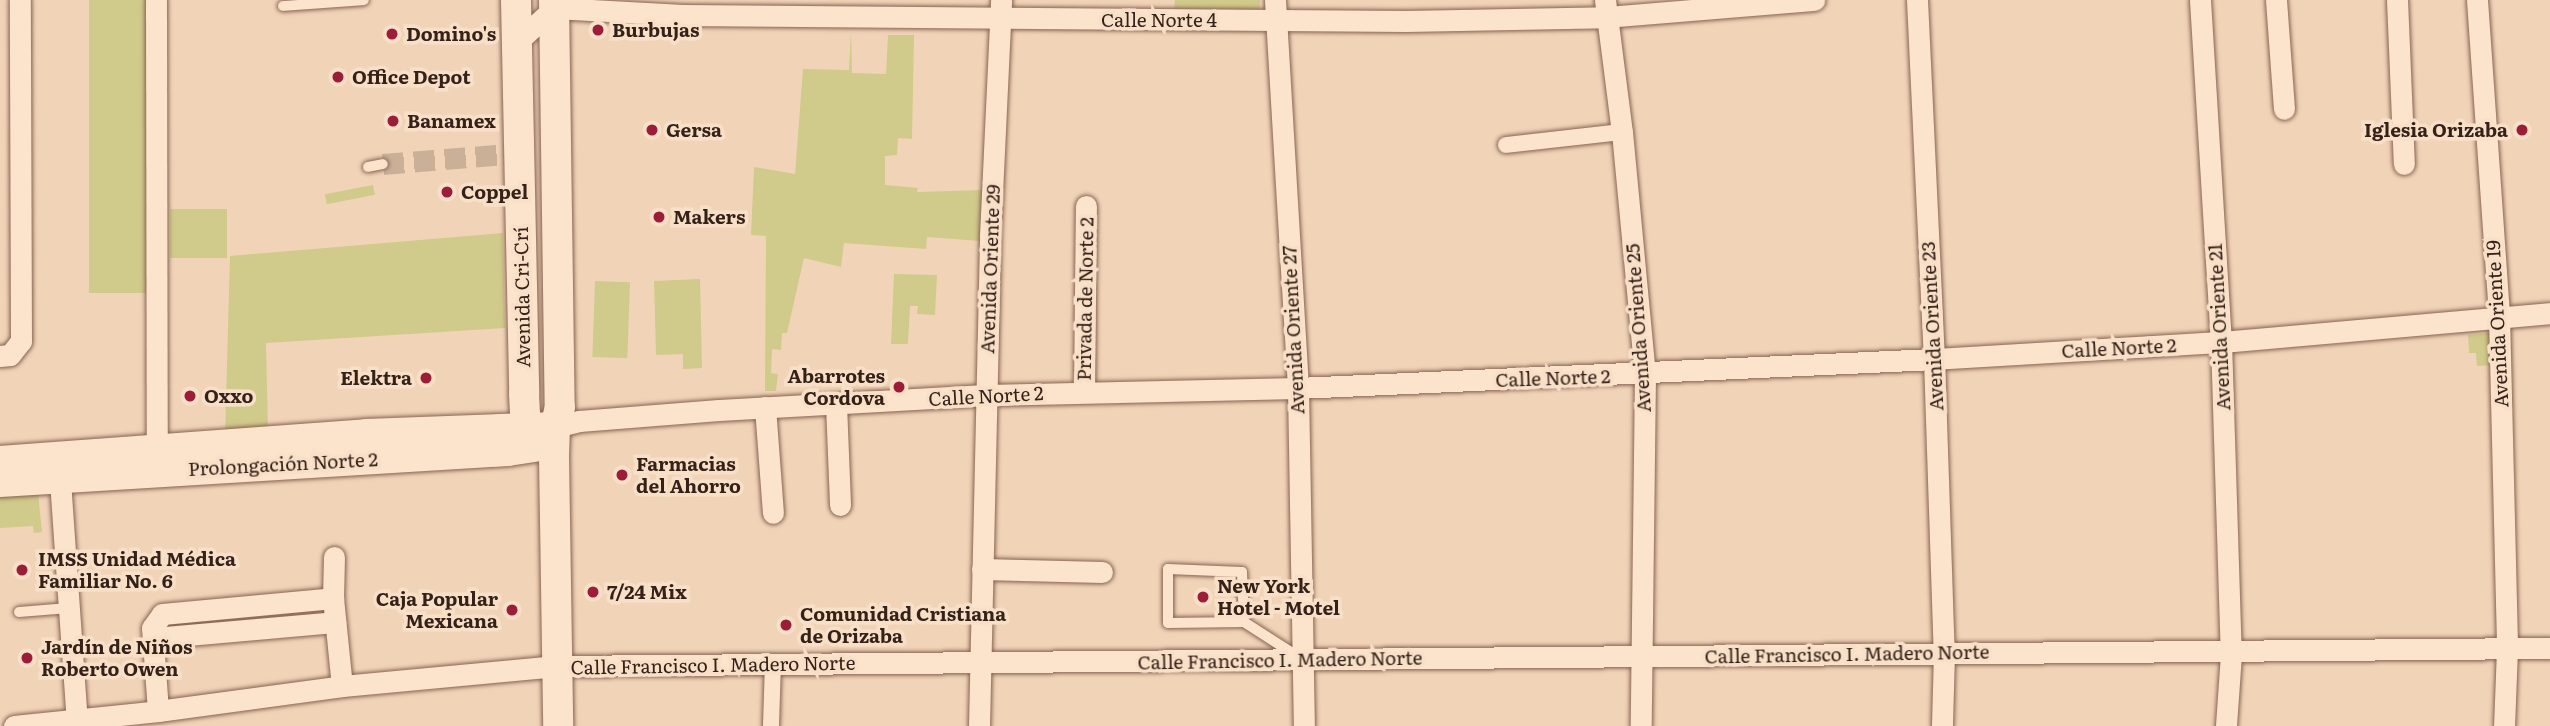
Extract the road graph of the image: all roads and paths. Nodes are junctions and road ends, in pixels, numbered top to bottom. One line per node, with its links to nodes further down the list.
1 (20, 0): 28 (street)
2 (156, 0): 37 (street)
3 (365, 0): 12 (lane)
4 (516, 0): 17 (main road, Avenida Cri-Crí)
5 (1814, 0): 13 (street, Calle Norte 4)
6 (1917, 0): 29 (street, Avenida Oriente 23)
7 (2200, 0): 27 (street, Avenida Oriente 21)
8 (2276, 0): 18 (street)
9 (2397, 0): 22 (street)
10 (2477, 0): 26 (street, Avenida Oriente 19)
11 (554, 4): 14 (street, Calle Norte 4); 17 (street); 36 (main road, Avenida Cri-Crí)
12 (284, 6)
13 (1605, 8): 15 (street, Calle Norte 4); 19 (street, Avenida Oriente 25)
14 (1002, 10): 16 (street, Calle Norte 4); 33 (street, Avenida Oriente 29)
15 (1406, 10): 16 (street, Calle Norte 4)
16 (1275, 11): 31 (street, Avenida Oriente 27)
17 (517, 42): 36 (main road, Avenida Cri-Crí)
18 (2284, 109)
19 (1622, 132): 20 (street); 30 (street, Avenida Oriente 25)
20 (1506, 145)
21 (383, 164): 23 (lane)
22 (2404, 164)
23 (368, 167)
24 (1086, 206): 32 (street, Privada de Norte 2)
25 (2550, 313): 26 (street, Calle Norte 2)
26 (2498, 316): 27 (street, Calle Norte 2); 53 (street, Avenida Oriente 19)
27 (2221, 342): 29 (street, Calle Norte 2); 55 (street, Avenida Oriente 21)
28 (0, 356)
29 (1934, 359): 30 (street, Calle Norte 2); 54 (street, Avenida Oriente 23)
30 (1646, 374): 31 (street, Calle Norte 2); 56 (street, Avenida Oriente 25)
31 (1298, 388): 32 (street, Calle Norte 2); 57 (street, Avenida Oriente 27)
32 (1084, 392): 33 (street, Calle Norte 2)
33 (986, 395): 34 (street, Calle Norte 2); 44 (street, Avenida Oriente 29)
34 (836, 404): 35 (street, Calle Norte 2); 41 (street)
35 (765, 407): 36 (street, Calle Norte 2); 42 (street)
36 (544, 439): 37 (main road, Prolongación Norte 2); 60 (main road, Avenida Cri-Crí)
37 (157, 460): 39 (main road, Prolongación Norte 2)
38 (0, 461): 39 (main road, Prolongación Norte 2)
39 (59, 467): 40 (main road, Prolongación Norte 2); 47 (street)
40 (0, 482)
41 (840, 505)
42 (774, 513)
43 (334, 557): 46 (street)
44 (982, 569): 45 (street); 59 (street, Avenida Oriente 29)
45 (1102, 572)
46 (333, 598): 49 (street); 51 (street)
47 (69, 608): 48 (lane); 63 (street)
48 (19, 612)
49 (335, 622): 51 (street); 61 (street)
50 (1244, 622): 50 (lane); 57 (lane)
51 (153, 638): 62 (street)
52 (2550, 648): 53 (street, Calle Francisco I. Madero Norte)
53 (2507, 649): 55 (street, Calle Francisco I. Madero Norte); 72 (street, Avenida Oriente 19)
54 (1944, 653): 55 (street, Calle Francisco I. Madero Norte); 56 (street, Calle Francisco I. Madero Norte); 70 (street, Avenida Oriente 23)
55 (2231, 654): 71 (street, Avenida Oriente 21)
56 (1641, 657): 57 (street, Calle Francisco I. Madero Norte); 69 (street, Avenida Oriente 25)
57 (1302, 660): 59 (street, Calle Francisco I. Madero Norte); 68 (street, Avenida Oriente 27)
58 (773, 662): 59 (street, Calle Francisco I. Madero Norte); 60 (street, Calle Francisco I. Madero Norte); 66 (street)
59 (979, 664): 67 (street, Avenida Oriente 29)
60 (557, 666): 61 (street, Calle Francisco I. Madero Norte); 65 (main road, Avenida Cri-Crí)
61 (342, 686): 62 (street, Calle Francisco I. Madero Norte)
62 (158, 711): 63 (street, Calle Francisco I. Madero Norte)
63 (77, 723): 64 (street, Calle Francisco I. Madero Norte)
64 (14, 726)
65 (558, 726)
66 (771, 726)
67 (979, 726)
68 (1304, 726)
69 (1641, 726)
70 (1942, 726)
71 (2225, 726)
72 (2504, 726)

